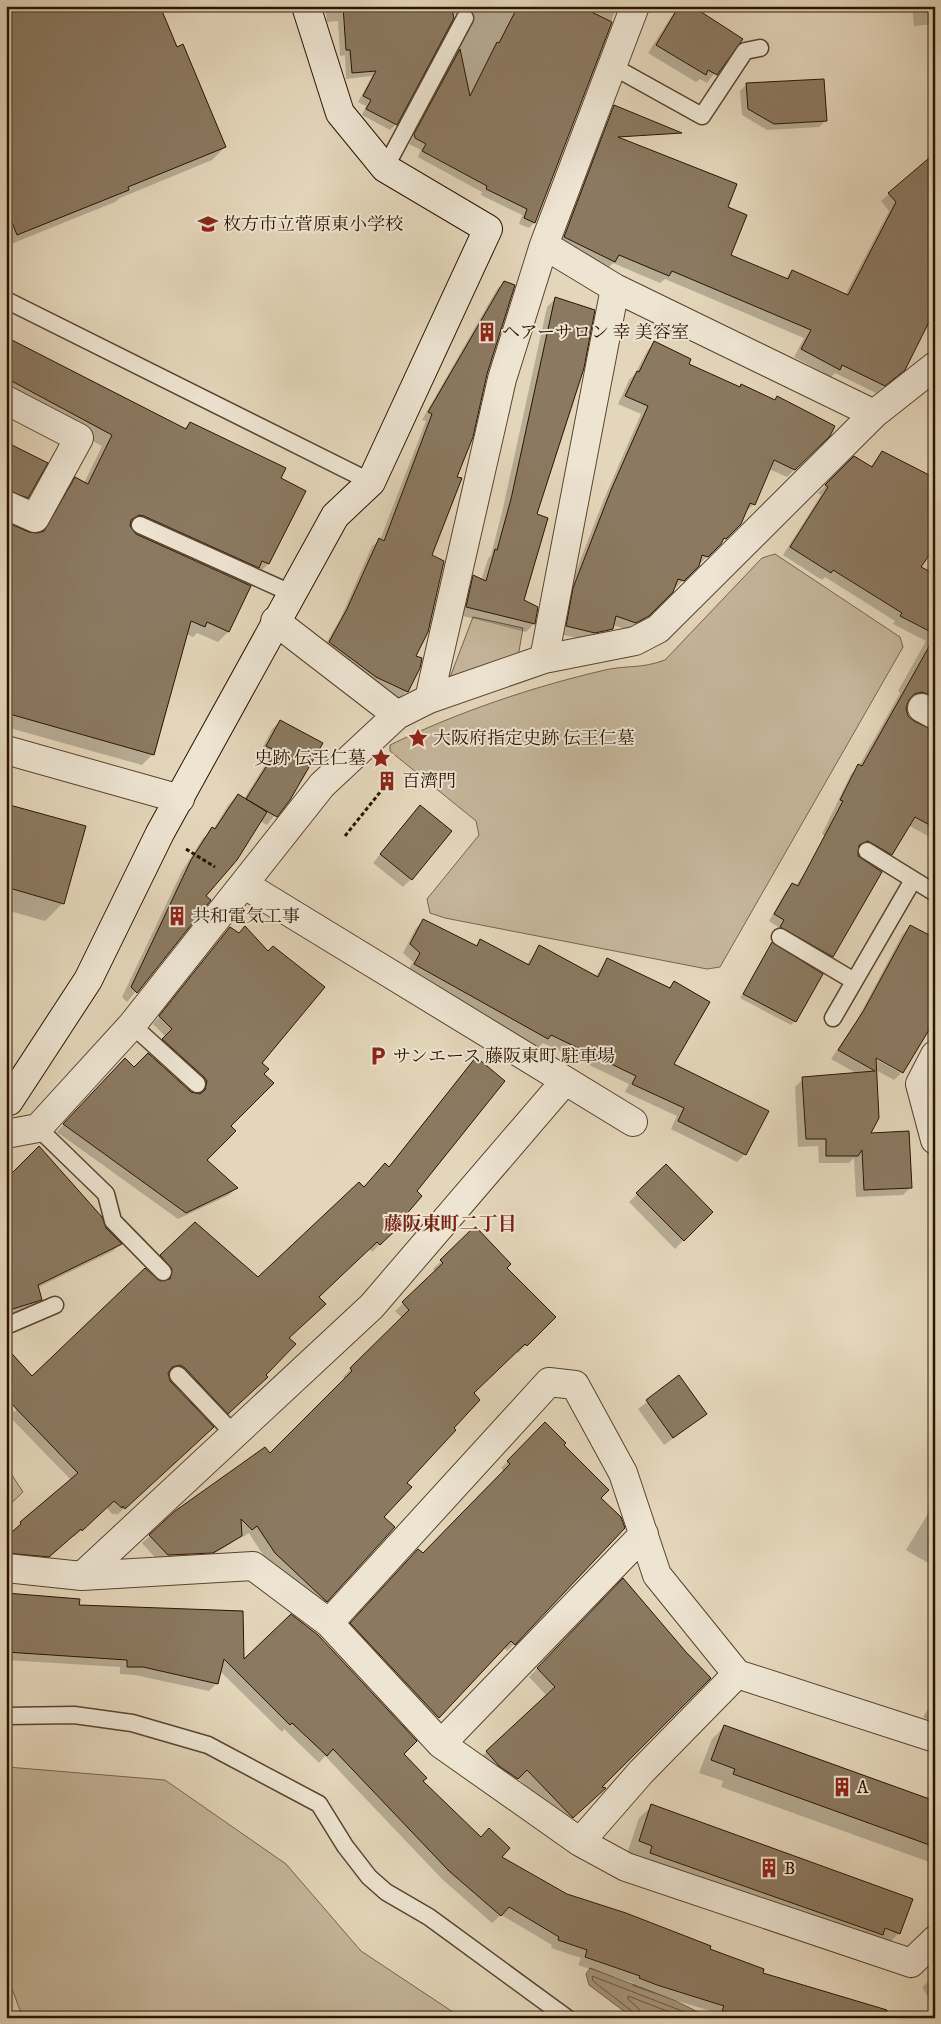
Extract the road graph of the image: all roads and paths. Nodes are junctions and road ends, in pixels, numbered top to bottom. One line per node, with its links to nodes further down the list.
1 (306, 6): 6 (street)
2 (635, 6): 5 (street)
3 (465, 18): 6 (lane)
4 (760, 48): 5 (lane)
5 (612, 66): 7 (street)
6 (385, 168): 13 (street)
7 (544, 245): 8 (street); 19 (street)
8 (615, 288): 12 (street); 18 (street)
9 (6, 300): 13 (lane)
10 (930, 377): 12 (street)
11 (6, 400): 14 (street)
12 (874, 414): 18 (street)
13 (371, 482): 16 (street)
14 (6, 505)
15 (140, 525): 16 (lane)
16 (293, 594): 17 (street)
17 (276, 621): 20 (street); 23 (street)
18 (544, 659): 19 (street)
19 (428, 699): 20 (street)
20 (397, 715): 28 (street)
21 (6, 750): 23 (street)
22 (381, 791): 25 (path)
23 (180, 799): 24 (street)
24 (160, 833): 28 (path); 37 (street)
25 (345, 836)
26 (867, 851): 27 (lane)
27 (913, 880): 29 (lane); 31 (lane)
28 (245, 884): 33 (street); 35 (street)
29 (935, 893)
30 (780, 937): 31 (lane)
31 (854, 981): 32 (lane)
32 (833, 1018)
33 (132, 1025): 36 (lane); 39 (street)
34 (935, 1055): 41 (street)
35 (565, 1080): 38 (street); 46 (street)
36 (197, 1084)
37 (8, 1102)
38 (633, 1122)
39 (38, 1128): 40 (street); 42 (lane)
40 (6, 1134)
41 (935, 1140)
42 (163, 1272)
43 (55, 1305): 44 (lane)
44 (6, 1326)
45 (178, 1376): 46 (lane)
46 (234, 1434): 49 (street)
47 (644, 1534): 50 (street); 51 (street); 54 (street)
48 (6, 1568): 49 (street)
49 (82, 1576): 50 (street)
50 (329, 1623): 54 (street)
51 (738, 1674): 53 (street); 55 (street)
52 (6, 1716): 57 (lane)
53 (935, 1738)
54 (441, 1744): 55 (street)
55 (580, 1842): 56 (street)
56 (935, 1940)
57 (567, 2018)

